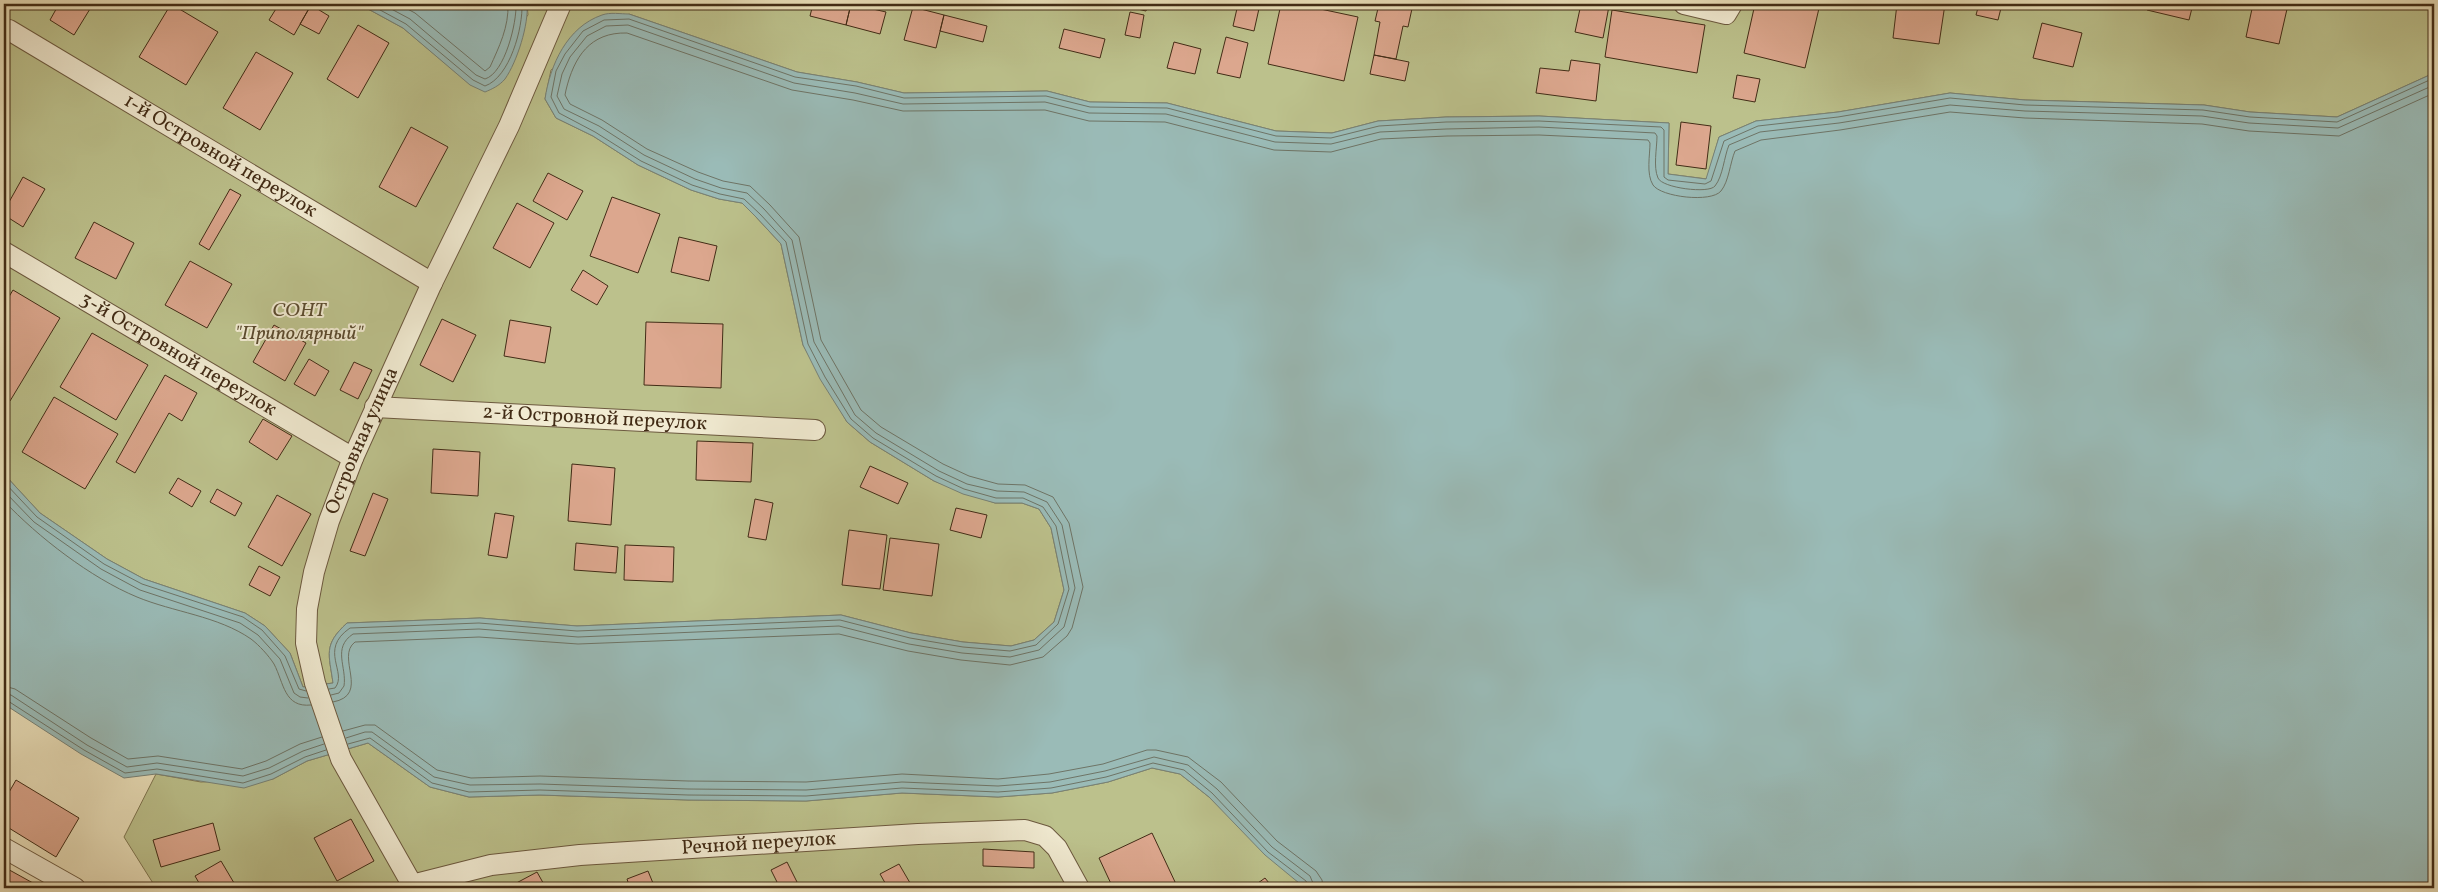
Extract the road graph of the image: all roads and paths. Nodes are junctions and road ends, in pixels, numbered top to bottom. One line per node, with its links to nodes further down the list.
1 (561, 4): 6 (lane, Островная улица)
2 (1684, 4): 3 (lane)
3 (1732, 4)
4 (9, 30): 6 (lane, 1-й Островной переулок)
5 (4, 252): 9 (lane, 3-й Островной переулок)
6 (432, 283): 7 (lane, Островная улица)
7 (375, 407): 8 (lane, 2-й Островной переулок); 9 (lane, Островная улица)
8 (814, 430)
9 (353, 458): 11 (lane, Островная улица)
10 (4, 848): 12 (lane)
11 (413, 886): 13 (lane, Речной переулок)
12 (75, 888)
13 (1079, 888)

